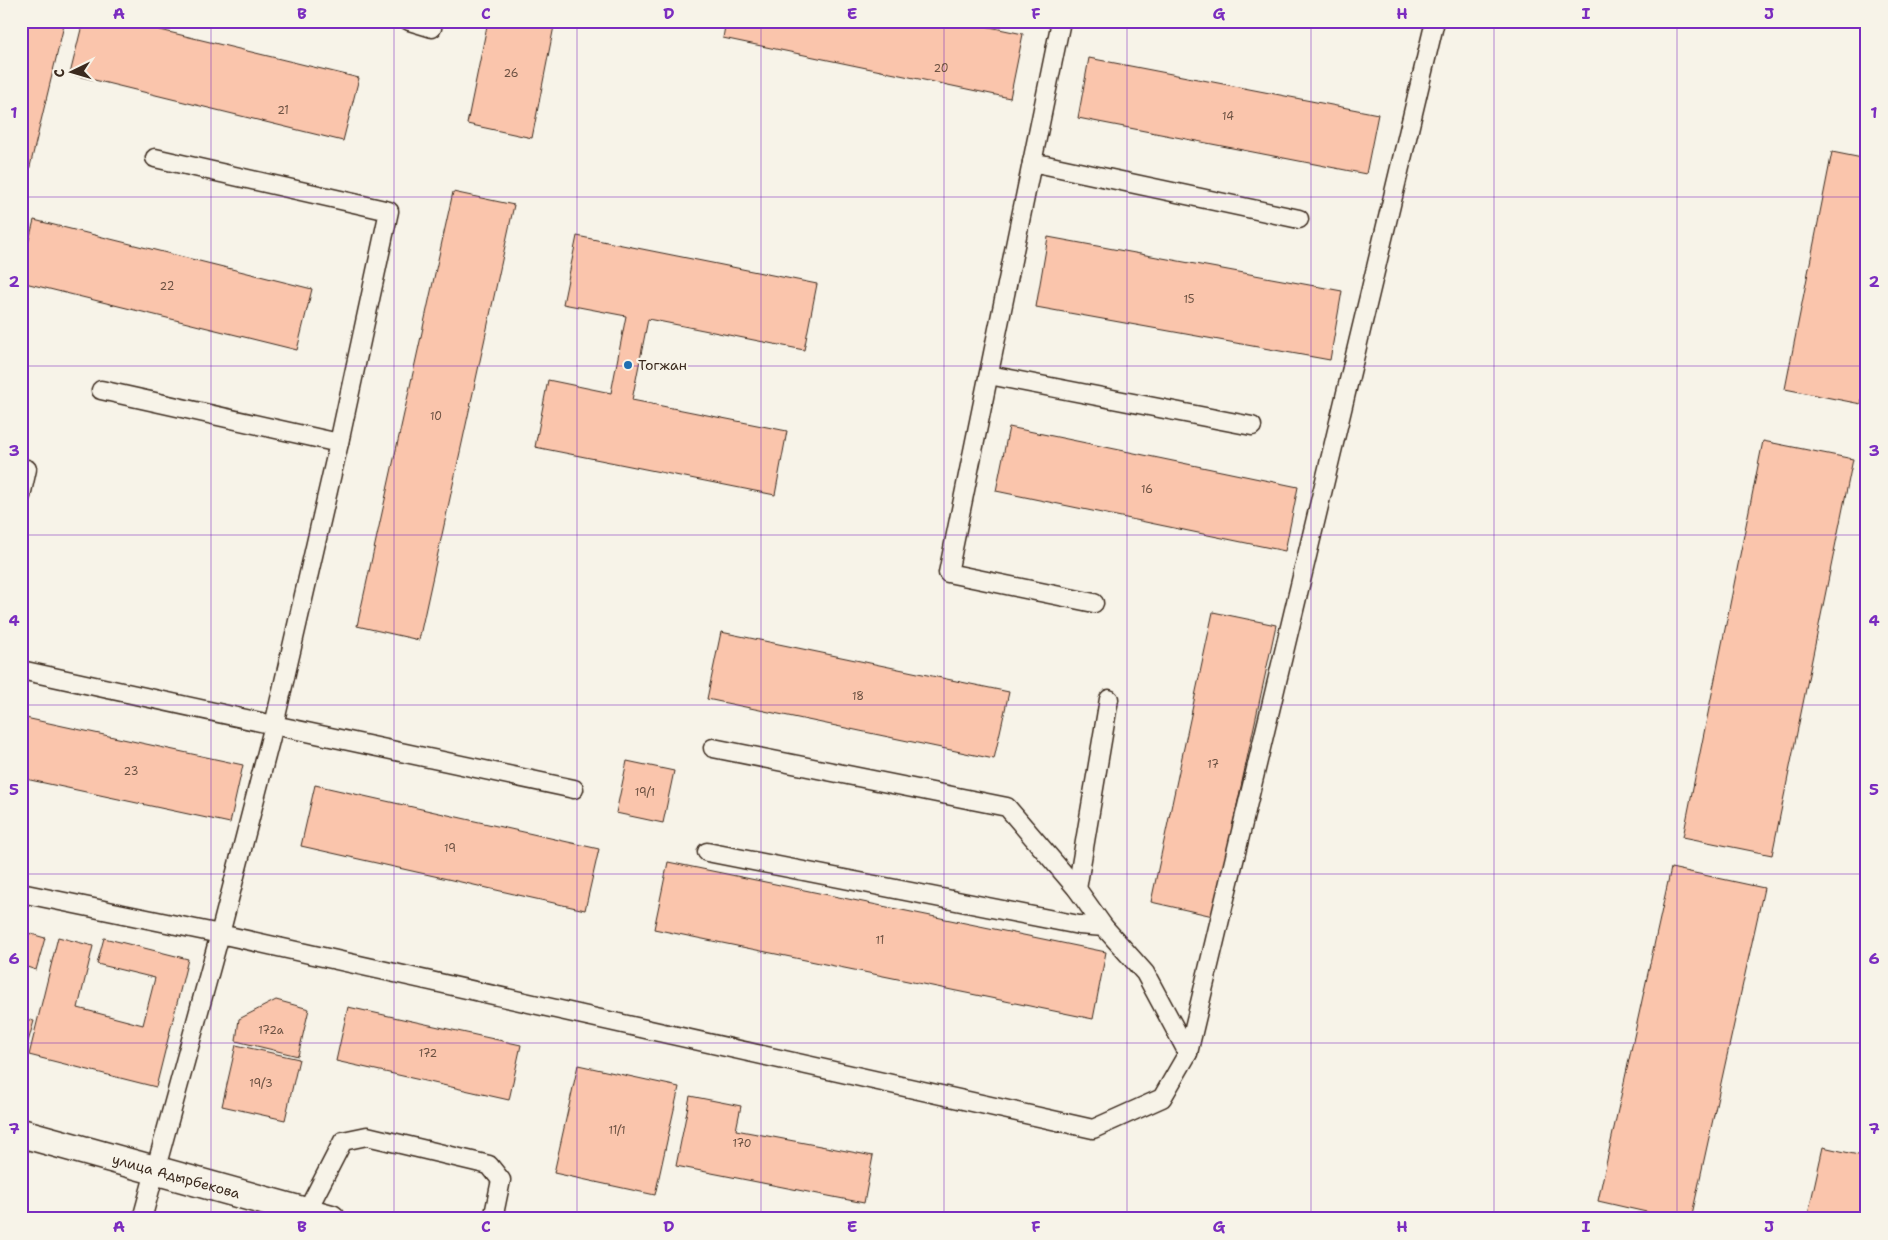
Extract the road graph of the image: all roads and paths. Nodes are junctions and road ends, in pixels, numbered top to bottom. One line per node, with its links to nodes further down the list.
1 (409, 21): 2 (lane)
2 (433, 21)
3 (1061, 21): 6 (lane)
4 (1435, 21): 25 (lane)
5 (155, 158): 11 (lane)
6 (1032, 162): 7 (lane); 8 (lane)
7 (1299, 219)
8 (989, 375): 10 (lane); 14 (lane)
9 (101, 390): 11 (lane)
10 (1252, 426)
11 (339, 443): 17 (lane)
12 (27, 469): 13 (lane)
13 (21, 496)
14 (1094, 603)
15 (21, 670): 17 (lane)
16 (1109, 699): 21 (lane)
17 (274, 725): 19 (lane); 24 (lane)
18 (713, 748): 21 (lane)
19 (574, 789)
20 (707, 852): 23 (lane)
21 (1077, 889): 23 (lane)
22 (21, 893): 24 (lane)
23 (1104, 927): 25 (lane)
24 (220, 934): 25 (lane); 27 (lane)
25 (1188, 1053)
26 (21, 1133): 27 (main road, улица Адырбекова)
27 (154, 1171): 28 (main road, улица Адырбекова); 29 (lane)
28 (318, 1216): 30 (lane)
29 (142, 1219)
30 (493, 1219)

